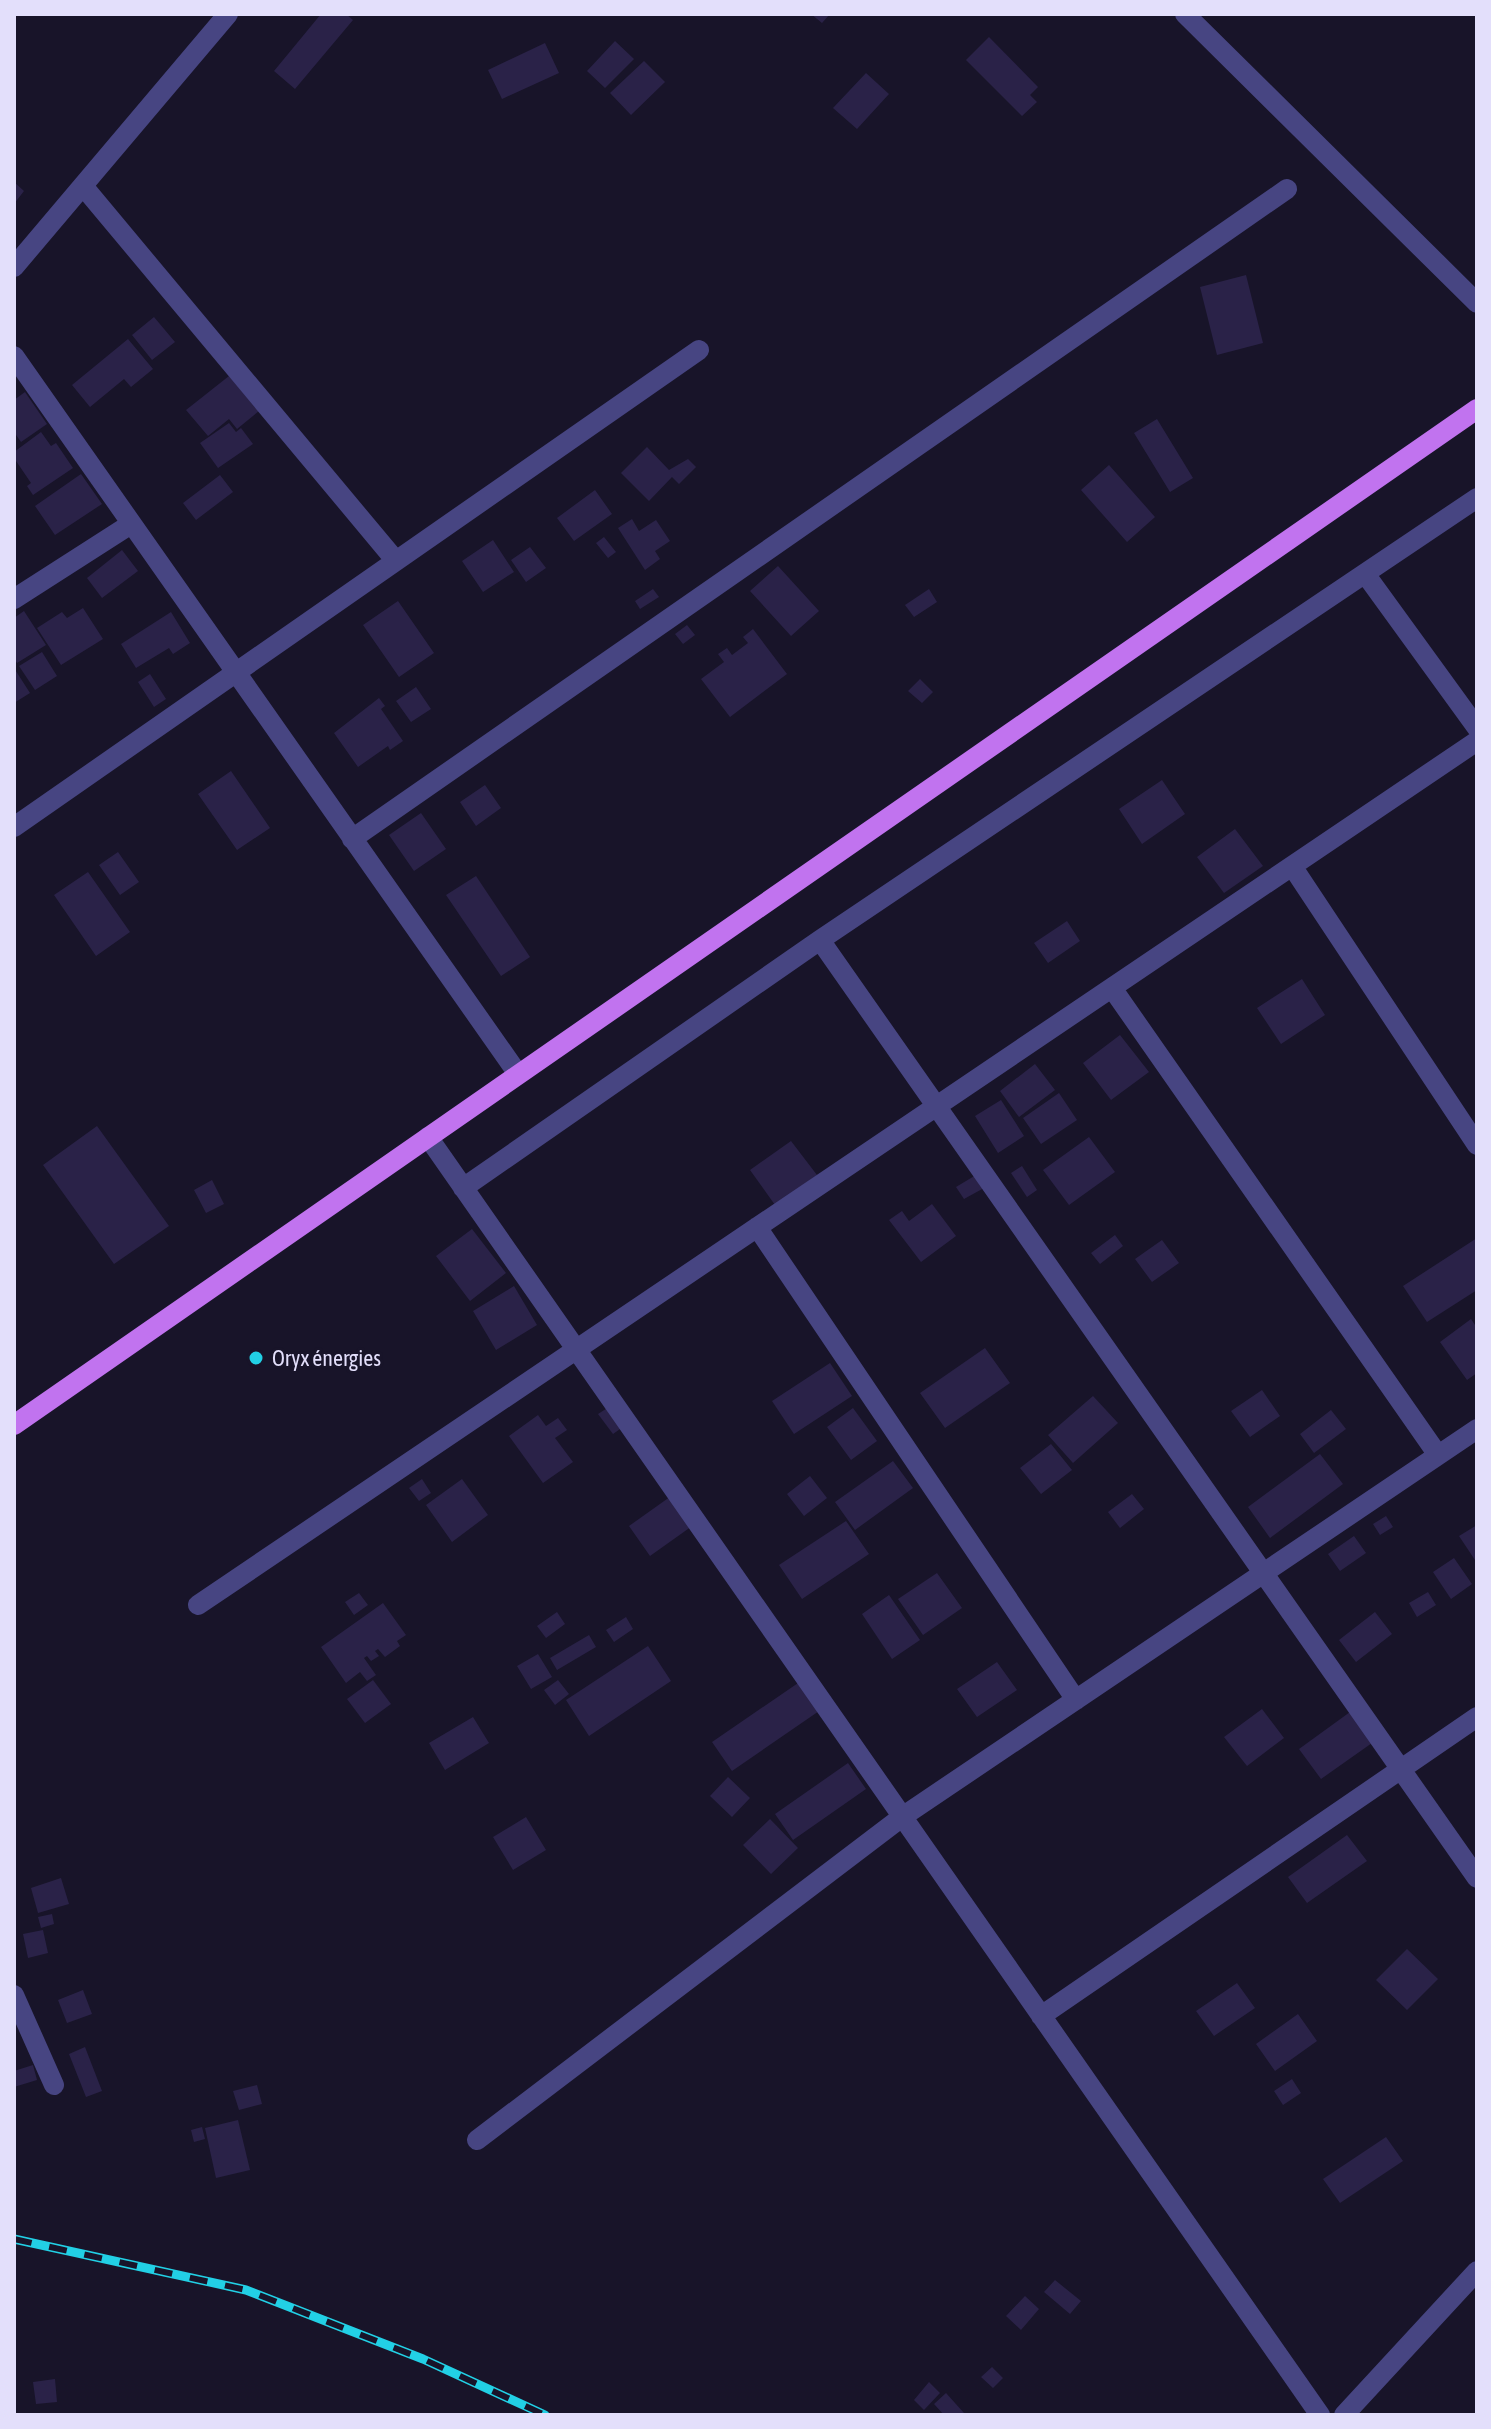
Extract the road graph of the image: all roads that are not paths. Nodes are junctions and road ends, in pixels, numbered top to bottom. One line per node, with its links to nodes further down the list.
1 (228, 14): 3 (street)
2 (1185, 14): 6 (street)
3 (83, 186): 5 (street); 12 (street)
4 (1287, 189): 19 (street)
5 (14, 267)
6 (1477, 303)
7 (699, 350): 12 (street)
8 (14, 356): 11 (street)
9 (1477, 409): 23 (main road)
10 (1477, 498): 13 (street)
11 (131, 524): 14 (street); 15 (street)
12 (396, 561): 15 (street)
13 (1366, 575): 16 (street); 21 (street)
14 (14, 599)
15 (236, 673): 18 (street); 19 (street)
16 (1477, 728)
17 (1477, 741): 20 (street)
18 (14, 827)
19 (352, 839): 23 (street)
20 (1292, 866): 22 (street); 26 (street)
21 (820, 940): 24 (street); 27 (street)
22 (1112, 988): 24 (street); 32 (street)
23 (518, 1074): 25 (main road)
24 (936, 1106): 28 (street); 33 (street)
25 (428, 1137): 27 (street); 30 (main road)
26 (1477, 1145)
27 (463, 1188): 29 (street)
28 (757, 1227): 29 (street); 35 (street)
29 (576, 1350): 34 (street); 38 (street)
30 (14, 1425)
31 (1477, 1429): 32 (street)
32 (1438, 1455): 33 (street)
33 (1263, 1573): 35 (street); 37 (street)
34 (198, 1605)
35 (1076, 1700): 38 (street)
36 (1477, 1717): 37 (street)
37 (1401, 1770): 39 (street); 41 (street)
38 (902, 1817): 41 (street); 43 (street)
39 (1477, 1878)
40 (14, 1995): 42 (street)
41 (1041, 2016): 45 (street)
42 (54, 2085)
43 (477, 2140)
44 (1477, 2271): 46 (street)
45 (1320, 2415)
46 (1344, 2415)

